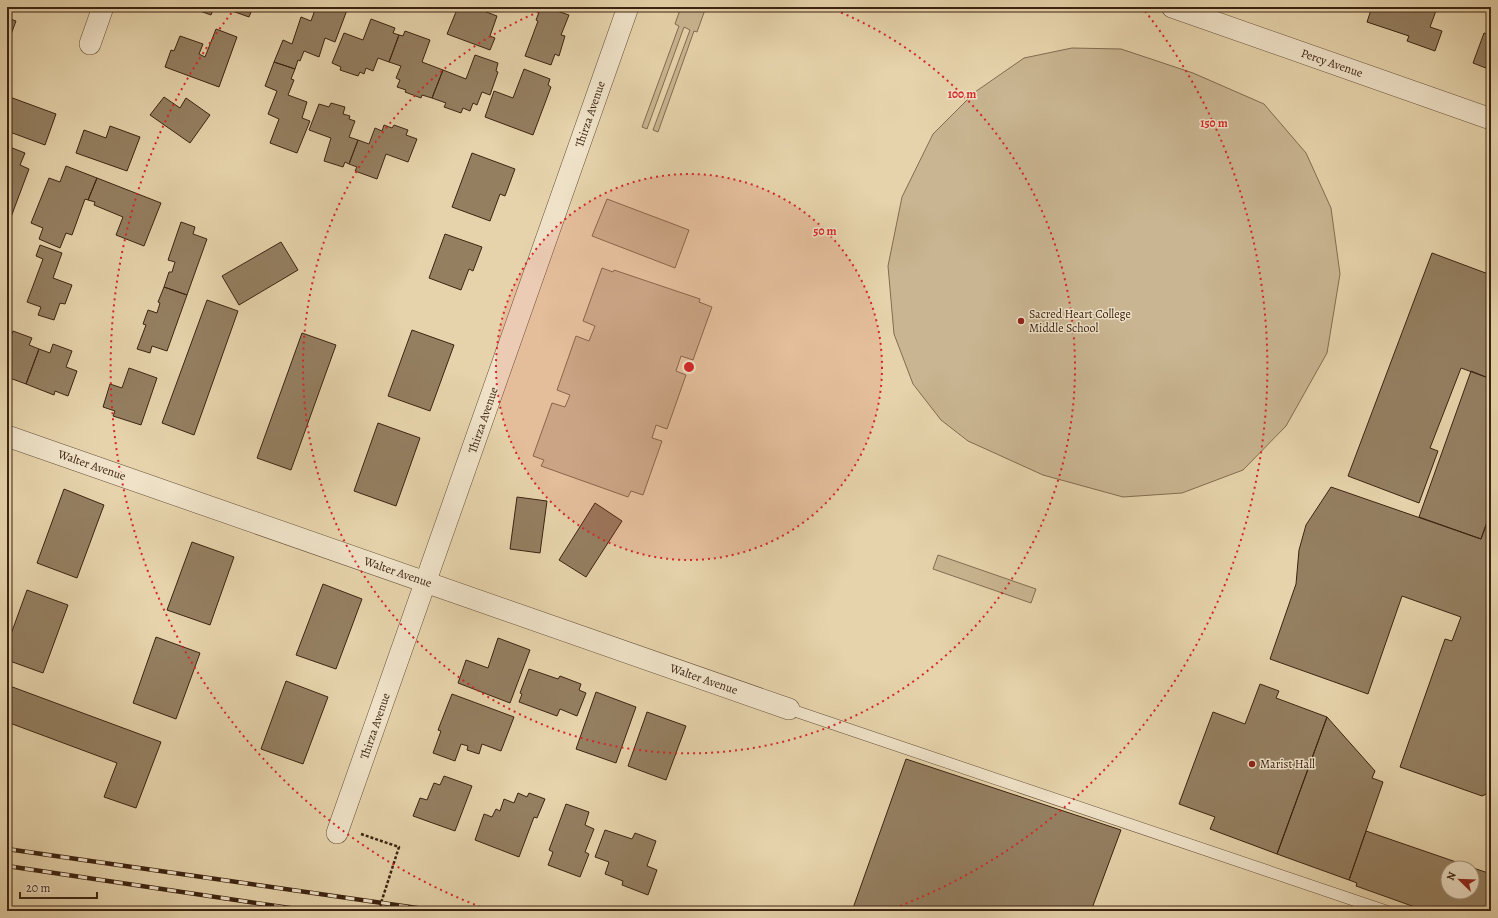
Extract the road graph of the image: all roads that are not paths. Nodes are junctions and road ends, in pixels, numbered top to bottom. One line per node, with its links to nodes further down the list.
1 (103, 7): 5 (street)
2 (628, 7): 8 (street, Thirza Avenue)
3 (1172, 7): 4 (street, Percy Avenue)
4 (1197, 11): 6 (street, Percy Avenue)
5 (90, 44)
6 (1491, 119)
7 (7, 436): 8 (street, Walter Avenue)
8 (426, 582): 9 (street, Walter Avenue); 10 (street, Thirza Avenue)
9 (789, 709): 11 (lane)
10 (338, 830)
11 (1386, 911)

